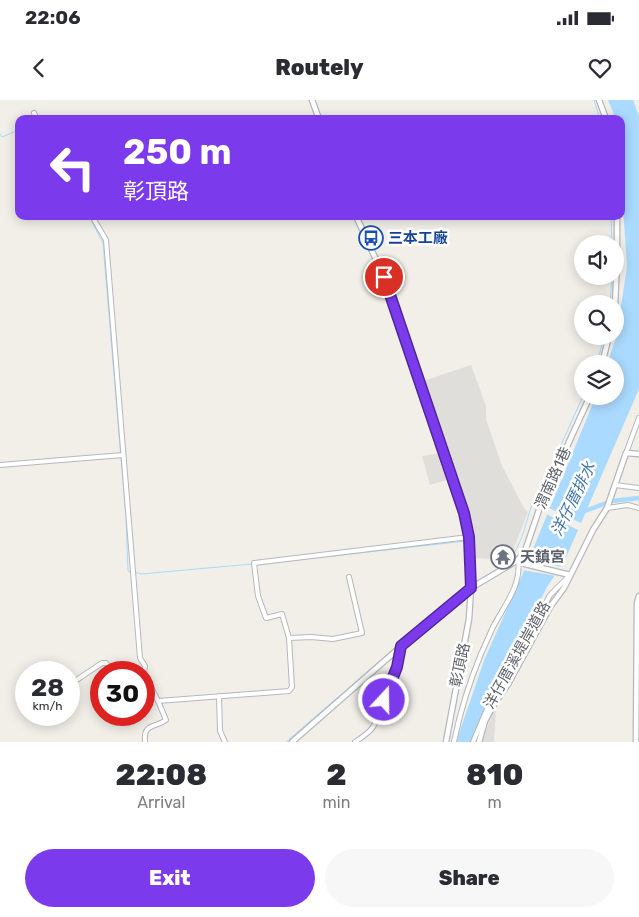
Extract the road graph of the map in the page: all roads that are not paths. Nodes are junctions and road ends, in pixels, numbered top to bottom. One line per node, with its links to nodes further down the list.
1 (312, 100): 3 (street)
2 (599, 100): 4 (street)
3 (317, 115)
4 (605, 115)
5 (94, 220): 13 (street)
6 (358, 220): 19 (street, 彰頂路)
7 (617, 220): 8 (street)
8 (616, 295)
9 (586, 405): 20 (street, 渭南路1巷)
10 (639, 418): 11 (street)
11 (626, 453): 12 (street); 15 (street)
12 (639, 454)
13 (123, 456): 14 (street); 27 (street)
14 (0, 465)
15 (614, 487): 16 (street); 17 (street)
16 (639, 488)
17 (607, 508): 18 (street); 21 (street)
18 (639, 508)
19 (469, 537): 23 (street, 彰頂路); 25 (street)
20 (518, 560): 21 (street); 23 (street); 36 (street, 洋仔厝溪堤岸道路)
21 (570, 575): 37 (street, 洋仔厝溪堤岸道路); 38 (street)
22 (349, 577): 25 (street)
23 (471, 586): 26 (street); 35 (street, 彰頂路)
24 (639, 596): 39 (street)
25 (289, 638): 29 (street)
26 (401, 646): 33 (street); 34 (street)
27 (142, 661)
28 (155, 694): 30 (street)
29 (219, 696): 30 (street); 32 (street)
30 (158, 700): 31 (street)
31 (145, 742)
32 (225, 742)
33 (292, 742)
34 (356, 742)
35 (446, 742)
36 (454, 742)
37 (473, 742)
38 (479, 742)
39 (636, 742)

